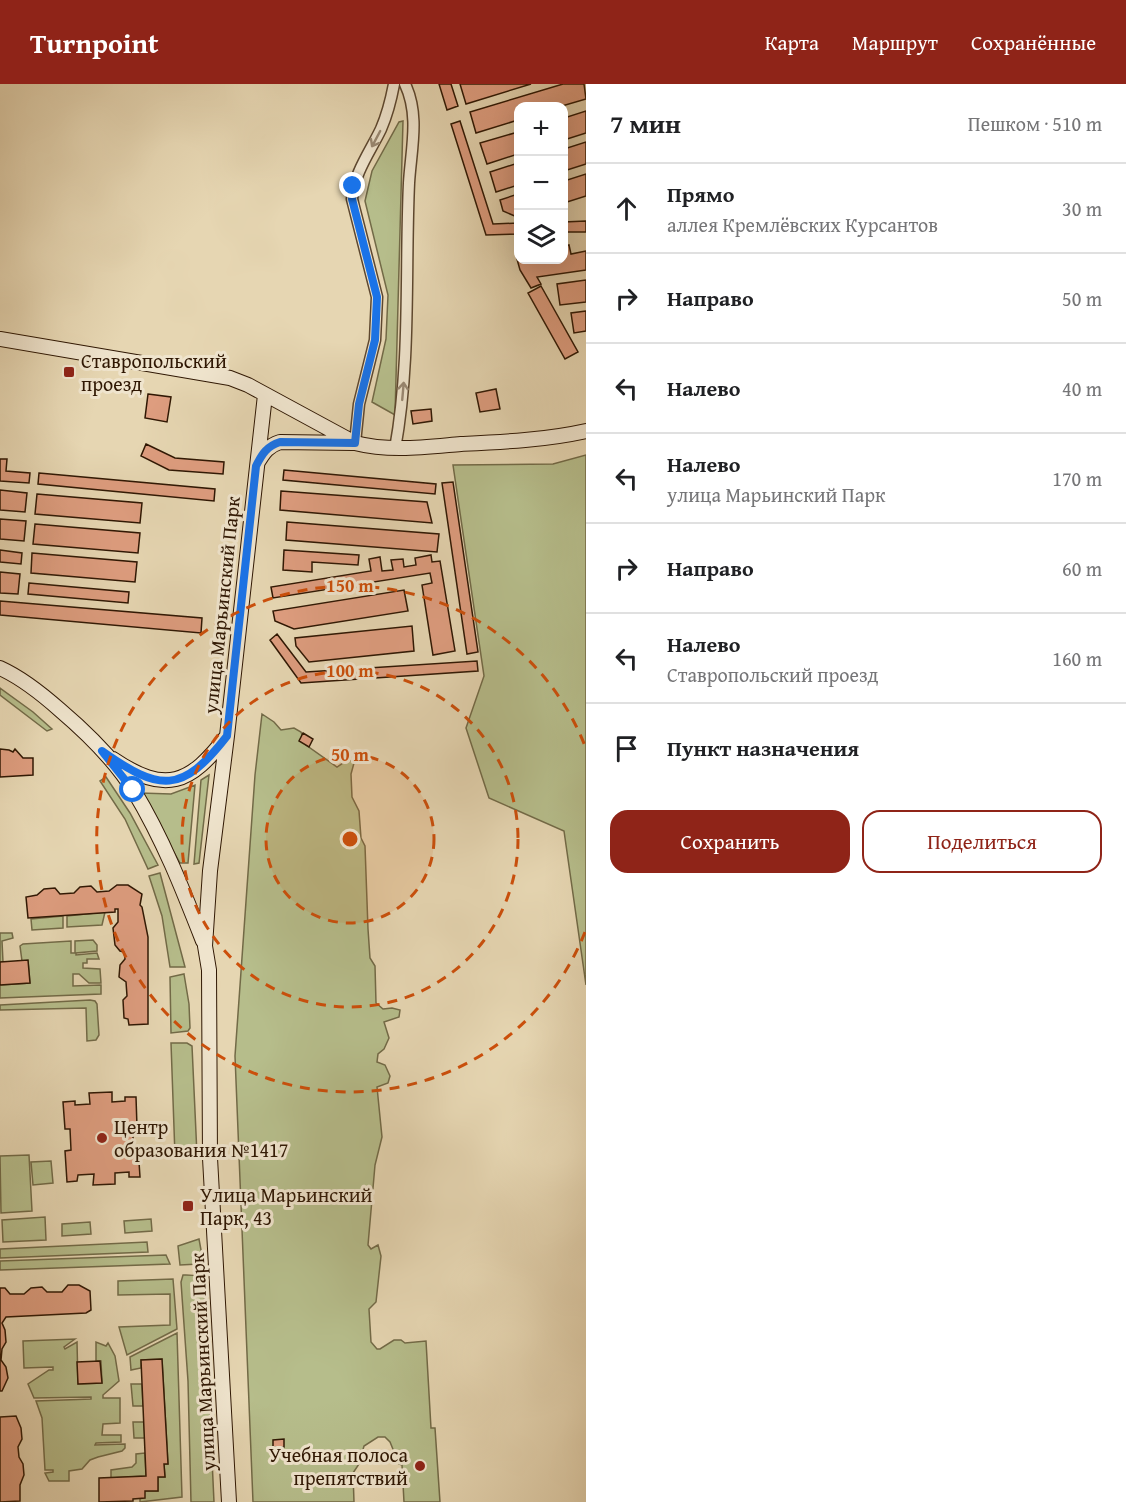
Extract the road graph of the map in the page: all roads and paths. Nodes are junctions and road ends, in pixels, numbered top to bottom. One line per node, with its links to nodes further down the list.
1 (394, 84): 6 (street, one-way to 6)
2 (405, 84): 7 (street, one-way to 2)
3 (0, 339): 4 (street)
4 (264, 395): 6 (street); 8 (street, улица Марьинский Парк)
5 (586, 431): 7 (street)
6 (355, 443): 7 (street); 8 (street)
7 (395, 449)
8 (256, 466): 10 (street, улица Марьинский Парк)
9 (0, 668): 11 (street)
10 (227, 736): 11 (street); 12 (street, улица Марьинский Парк)
11 (102, 751): 12 (street)
12 (205, 946): 13 (street, улица Марьинский Парк)
13 (228, 1502)

